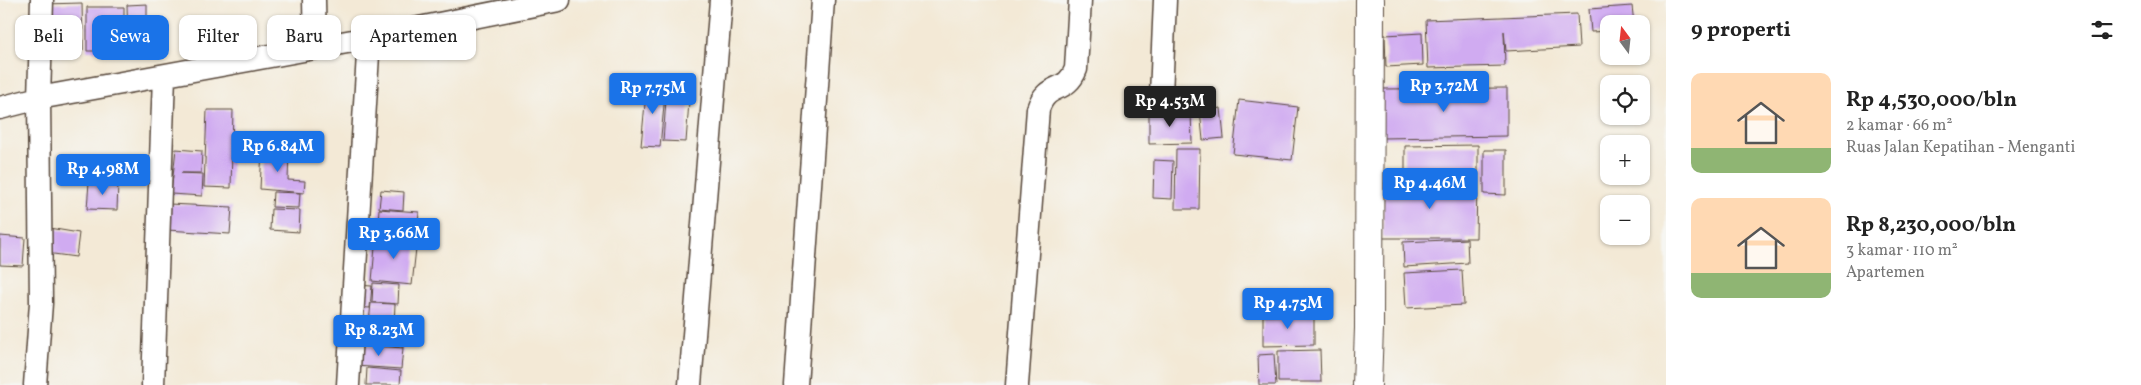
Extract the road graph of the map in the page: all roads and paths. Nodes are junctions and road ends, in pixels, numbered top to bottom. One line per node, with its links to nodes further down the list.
1 (42, 0): 15 (street)
2 (314, 0): 9 (street)
3 (559, 0): 10 (street)
4 (721, 0): 20 (street)
5 (823, 0): 21 (street)
6 (1080, 0): 22 (street)
7 (1166, 0): 14 (street)
8 (1370, 0): 23 (main road)
9 (314, 15)
10 (476, 17)
11 (267, 57): 13 (street)
12 (368, 60): 19 (street)
13 (164, 76): 15 (street); 18 (street)
14 (1161, 95)
15 (39, 98): 16 (street); 17 (street)
16 (0, 108)
17 (35, 385)
18 (153, 385)
19 (348, 385)
20 (690, 385)
21 (796, 385)
22 (1017, 385)
23 (1367, 385)

